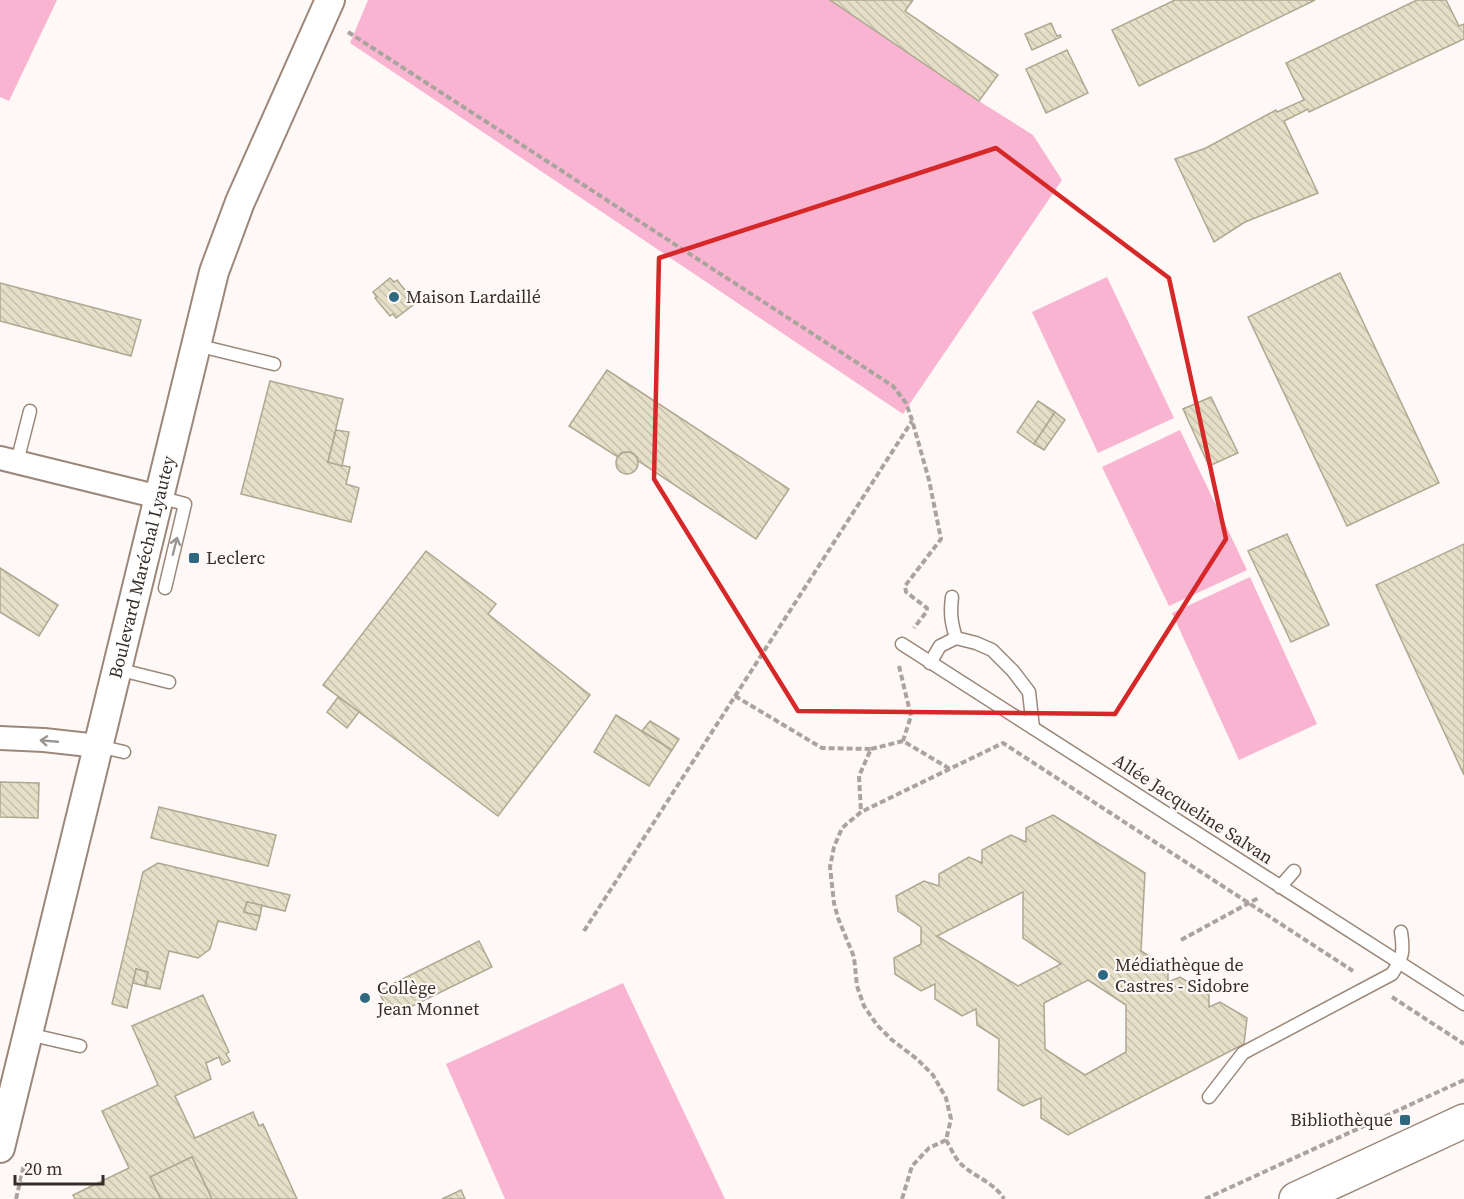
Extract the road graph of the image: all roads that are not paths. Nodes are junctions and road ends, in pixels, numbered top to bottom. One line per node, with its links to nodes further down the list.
1 (330, 0): 2 (street, Boulevard Maréchal Lyautey)
2 (196, 345): 3 (lane); 6 (street, Boulevard Maréchal Lyautey)
3 (274, 364)
4 (30, 411): 5 (lane)
5 (8, 460): 6 (street)
6 (172, 500): 7 (lane, one-way to 6); 12 (street, Boulevard Maréchal Lyautey)
7 (165, 588)
8 (952, 597): 9 (lane)
9 (956, 638): 11 (lane); 14 (lane)
10 (902, 644): 11 (lane, Allée Jacqueline Salvan)
11 (930, 663): 14 (lane, Allée Jacqueline Salvan)
12 (117, 669): 13 (lane); 16 (street, Boulevard Maréchal Lyautey)
13 (169, 682)
14 (1033, 728): 18 (lane, Allée Jacqueline Salvan)
15 (0, 738): 16 (street, one-way to 15)
16 (111, 749): 22 (street, Boulevard Maréchal Lyautey)
17 (1294, 871): 18 (lane)
18 (1280, 887): 20 (lane, Allée Jacqueline Salvan)
19 (1401, 932): 20 (lane)
20 (1399, 963): 21 (lane, Allée Jacqueline Salvan); 24 (lane)
21 (1464, 1004)
22 (28, 1034): 23 (lane); 26 (street, Boulevard Maréchal Lyautey)
23 (80, 1046)
24 (1209, 1097)
25 (1464, 1121): 27 (main road)
26 (0, 1148)
27 (1296, 1199)

